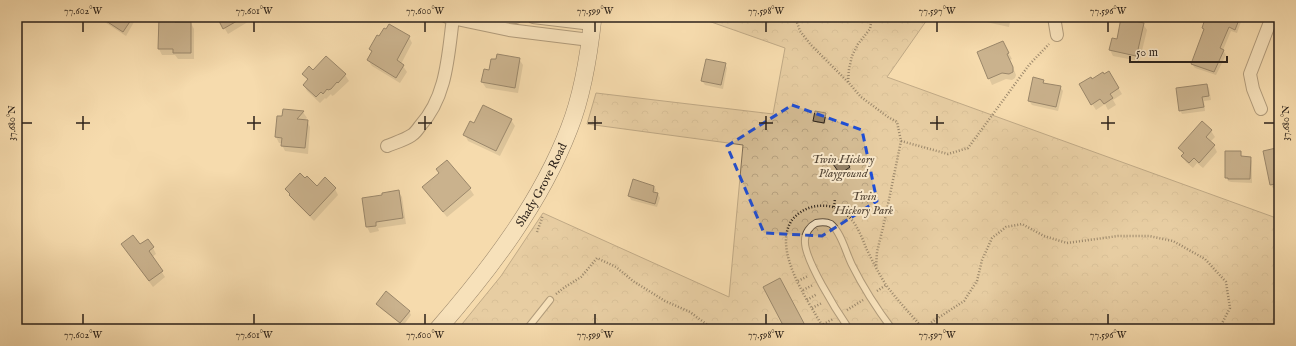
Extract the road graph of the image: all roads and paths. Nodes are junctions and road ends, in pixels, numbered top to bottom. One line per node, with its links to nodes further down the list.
1 (516, 17): 7 (street)
2 (533, 17): 8 (street)
3 (795, 17): 11 (path)
4 (872, 17): 11 (path)
5 (1054, 17): 9 (street)
6 (1272, 17): 12 (street)
7 (450, 18): 8 (street); 14 (street)
8 (592, 27): 25 (main road, Shady Grove Road)
9 (1057, 34)
10 (1044, 49): 13 (path)
11 (848, 82): 13 (path)
12 (1261, 109)
13 (901, 141): 17 (path)
14 (386, 146)
15 (836, 199): 16 (path)
16 (834, 207): 17 (path); 24 (path)
17 (876, 267): 18 (path)
18 (886, 285): 19 (path); 31 (path)
19 (875, 292)
20 (550, 300): 26 (lane); 27 (path)
21 (863, 300): 22 (path)
22 (845, 312)
23 (834, 318): 24 (path)
24 (822, 325): 28 (path)
25 (438, 329)
26 (527, 329)
27 (713, 329)
28 (824, 329)
29 (849, 329): 30 (lane)
30 (892, 329)
31 (924, 329): 32 (path)
32 (1220, 329)

